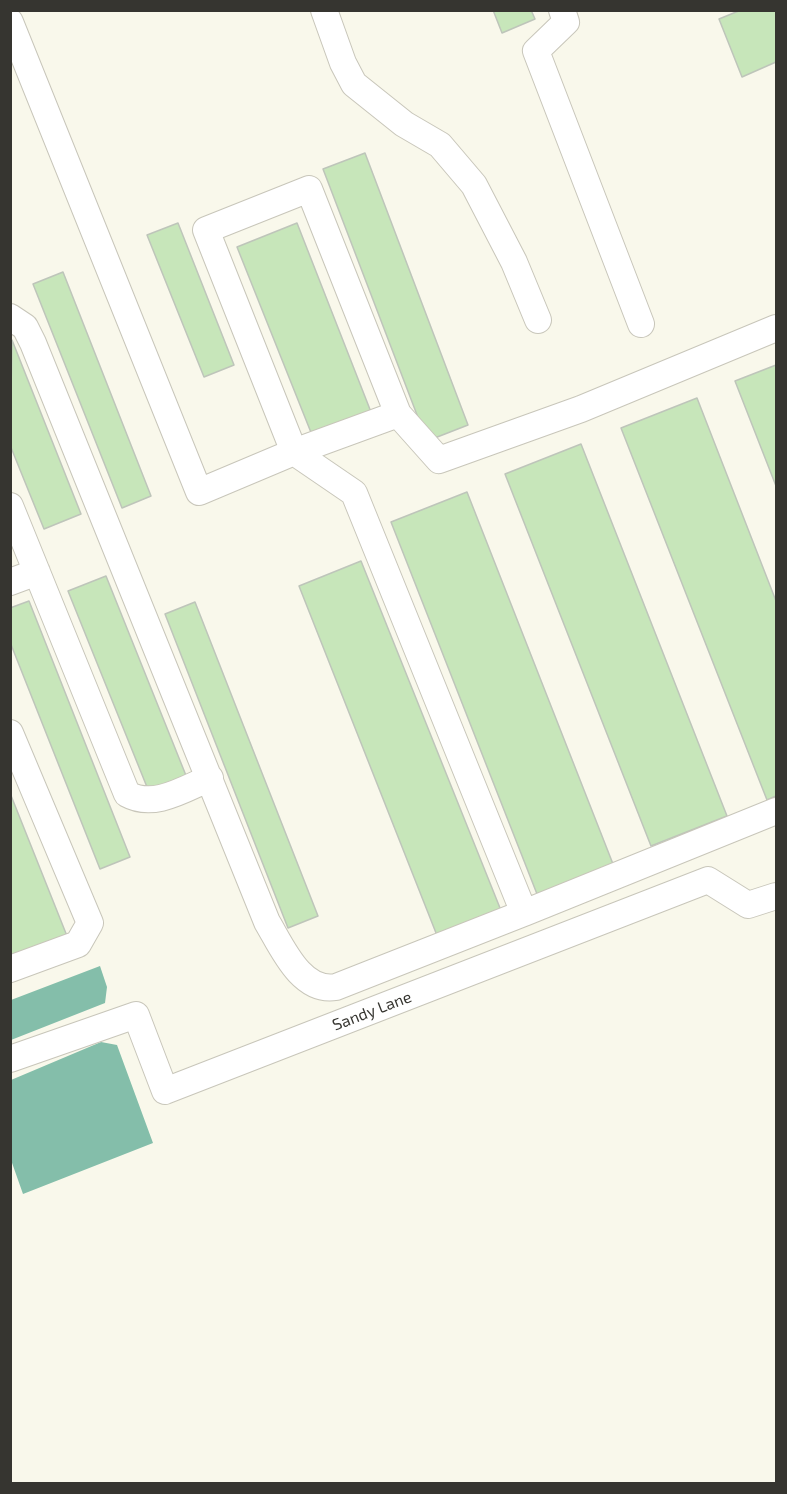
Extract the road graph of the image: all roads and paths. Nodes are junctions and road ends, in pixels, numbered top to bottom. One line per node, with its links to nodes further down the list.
1 (324, 10): 5 (street)
2 (562, 10): 6 (street)
3 (10, 22): 9 (street)
4 (10, 317): 14 (street)
5 (538, 321)
6 (641, 324)
7 (777, 328): 8 (street)
8 (398, 414): 9 (street); 9 (street)
9 (294, 452): 17 (street)
10 (10, 506): 11 (street)
11 (37, 572): 12 (street); 14 (street)
12 (10, 582)
13 (10, 733): 18 (street)
14 (210, 778): 17 (street)
15 (777, 811): 17 (street)
16 (777, 896): 19 (street, Sandy Lane)
17 (524, 913)
18 (10, 969)
19 (10, 1059)

